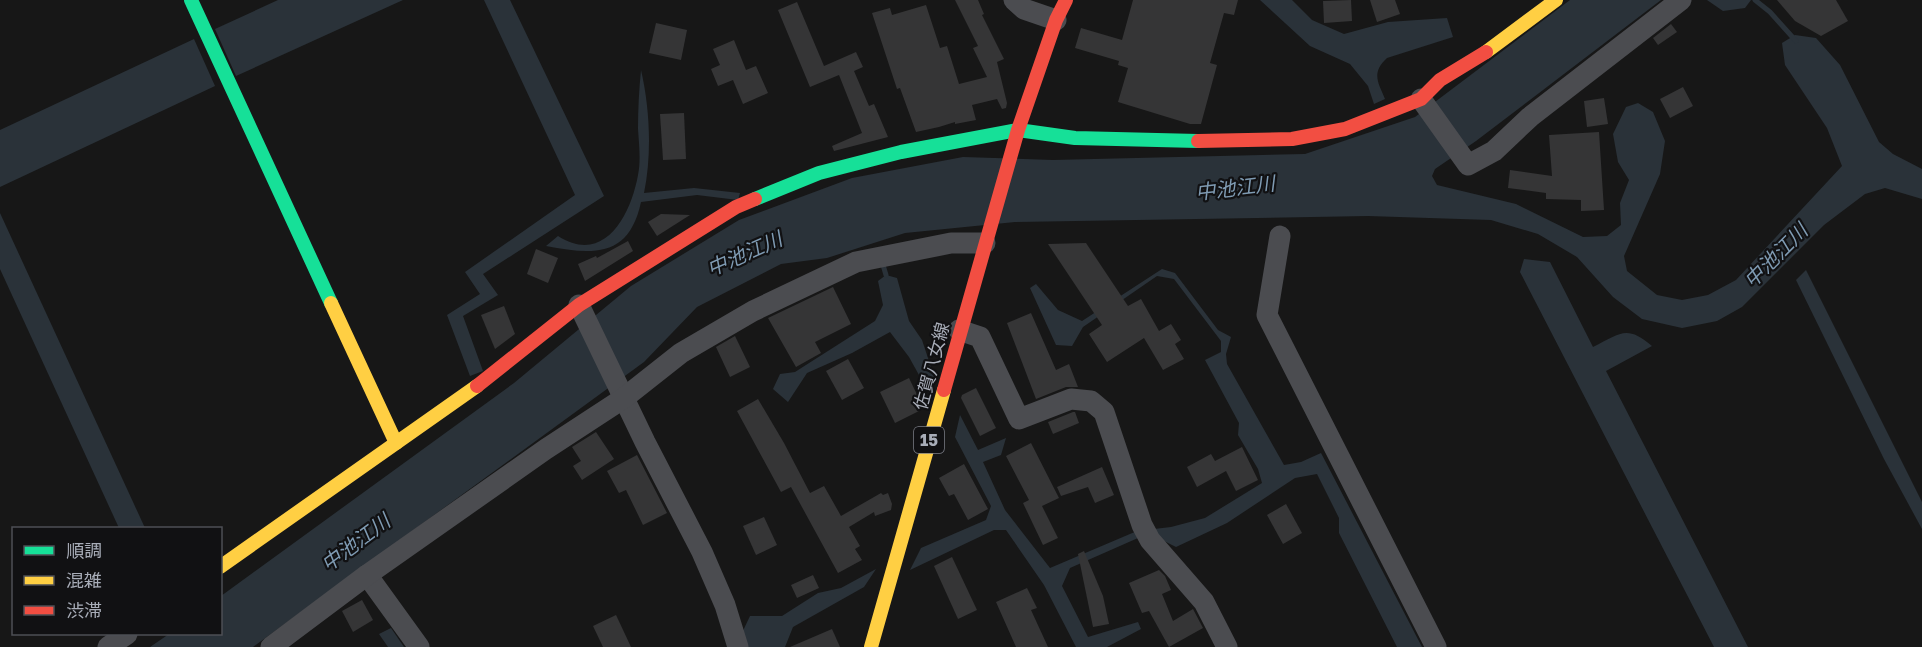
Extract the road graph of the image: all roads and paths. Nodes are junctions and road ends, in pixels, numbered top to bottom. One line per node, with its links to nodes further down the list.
1 (191, 0): 14 (street)
2 (1014, 0): 6 (street)
3 (1066, 0): 6 (street, 15)
4 (1556, 0): 7 (street)
5 (1681, 0): 7 (street)
6 (1056, 20): 8 (street, 15)
7 (1421, 99): 8 (street)
8 (1016, 136): 10 (street, 15); 11 (street)
9 (1280, 236): 24 (street)
10 (986, 238): 12 (street, 佐賀八女線 / 15); 13 (street)
11 (581, 307): 13 (street); 14 (street)
12 (959, 330): 22 (street, 佐賀八女線 / 15); 23 (street)
13 (624, 398): 16 (street); 18 (street)
14 (396, 443): 15 (street)
15 (222, 566)
16 (368, 576): 20 (street); 21 (street)
17 (124, 635): 19 (street)
18 (738, 646)
19 (108, 647)
20 (271, 647)
21 (419, 647)
22 (870, 647)
23 (1227, 647)
24 (1437, 647)

